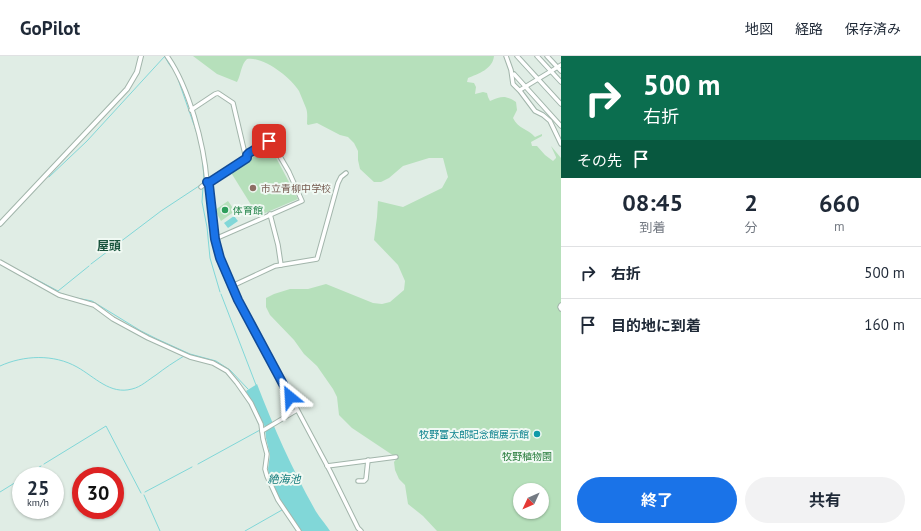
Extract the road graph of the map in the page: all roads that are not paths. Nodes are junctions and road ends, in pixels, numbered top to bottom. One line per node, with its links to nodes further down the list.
1 (141, 56): 24 (street)
2 (167, 56): 16 (street)
3 (506, 56): 14 (street)
4 (517, 56): 11 (street)
5 (537, 56): 8 (street)
6 (547, 56): 7 (street)
7 (559, 66): 8 (street); 9 (street)
8 (551, 71): 11 (street); 12 (street)
9 (561, 71)
10 (514, 74): 13 (street)
11 (538, 79): 13 (street); 15 (street)
12 (561, 82)
13 (526, 87): 14 (street); 17 (street)
14 (520, 90): 18 (street)
15 (561, 104)
16 (191, 110): 20 (street); 22 (street)
17 (561, 126)
18 (560, 139): 19 (street)
19 (561, 144)
20 (247, 155): 22 (street); 23 (street)
21 (346, 173): 27 (street)
22 (204, 184): 25 (street)
23 (270, 214): 25 (street); 27 (street)
24 (0, 224)
25 (215, 239): 28 (street)
26 (0, 262): 32 (street)
27 (281, 265): 28 (street)
28 (232, 286): 31 (street)
29 (561, 305): 30 (street)
30 (561, 309)
31 (297, 410): 32 (street); 35 (street)
32 (263, 431): 37 (street)
33 (396, 457): 34 (street)
34 (368, 460): 35 (street); 36 (street)
35 (327, 466): 38 (street)
36 (358, 481)
37 (299, 531)
38 (361, 531)

